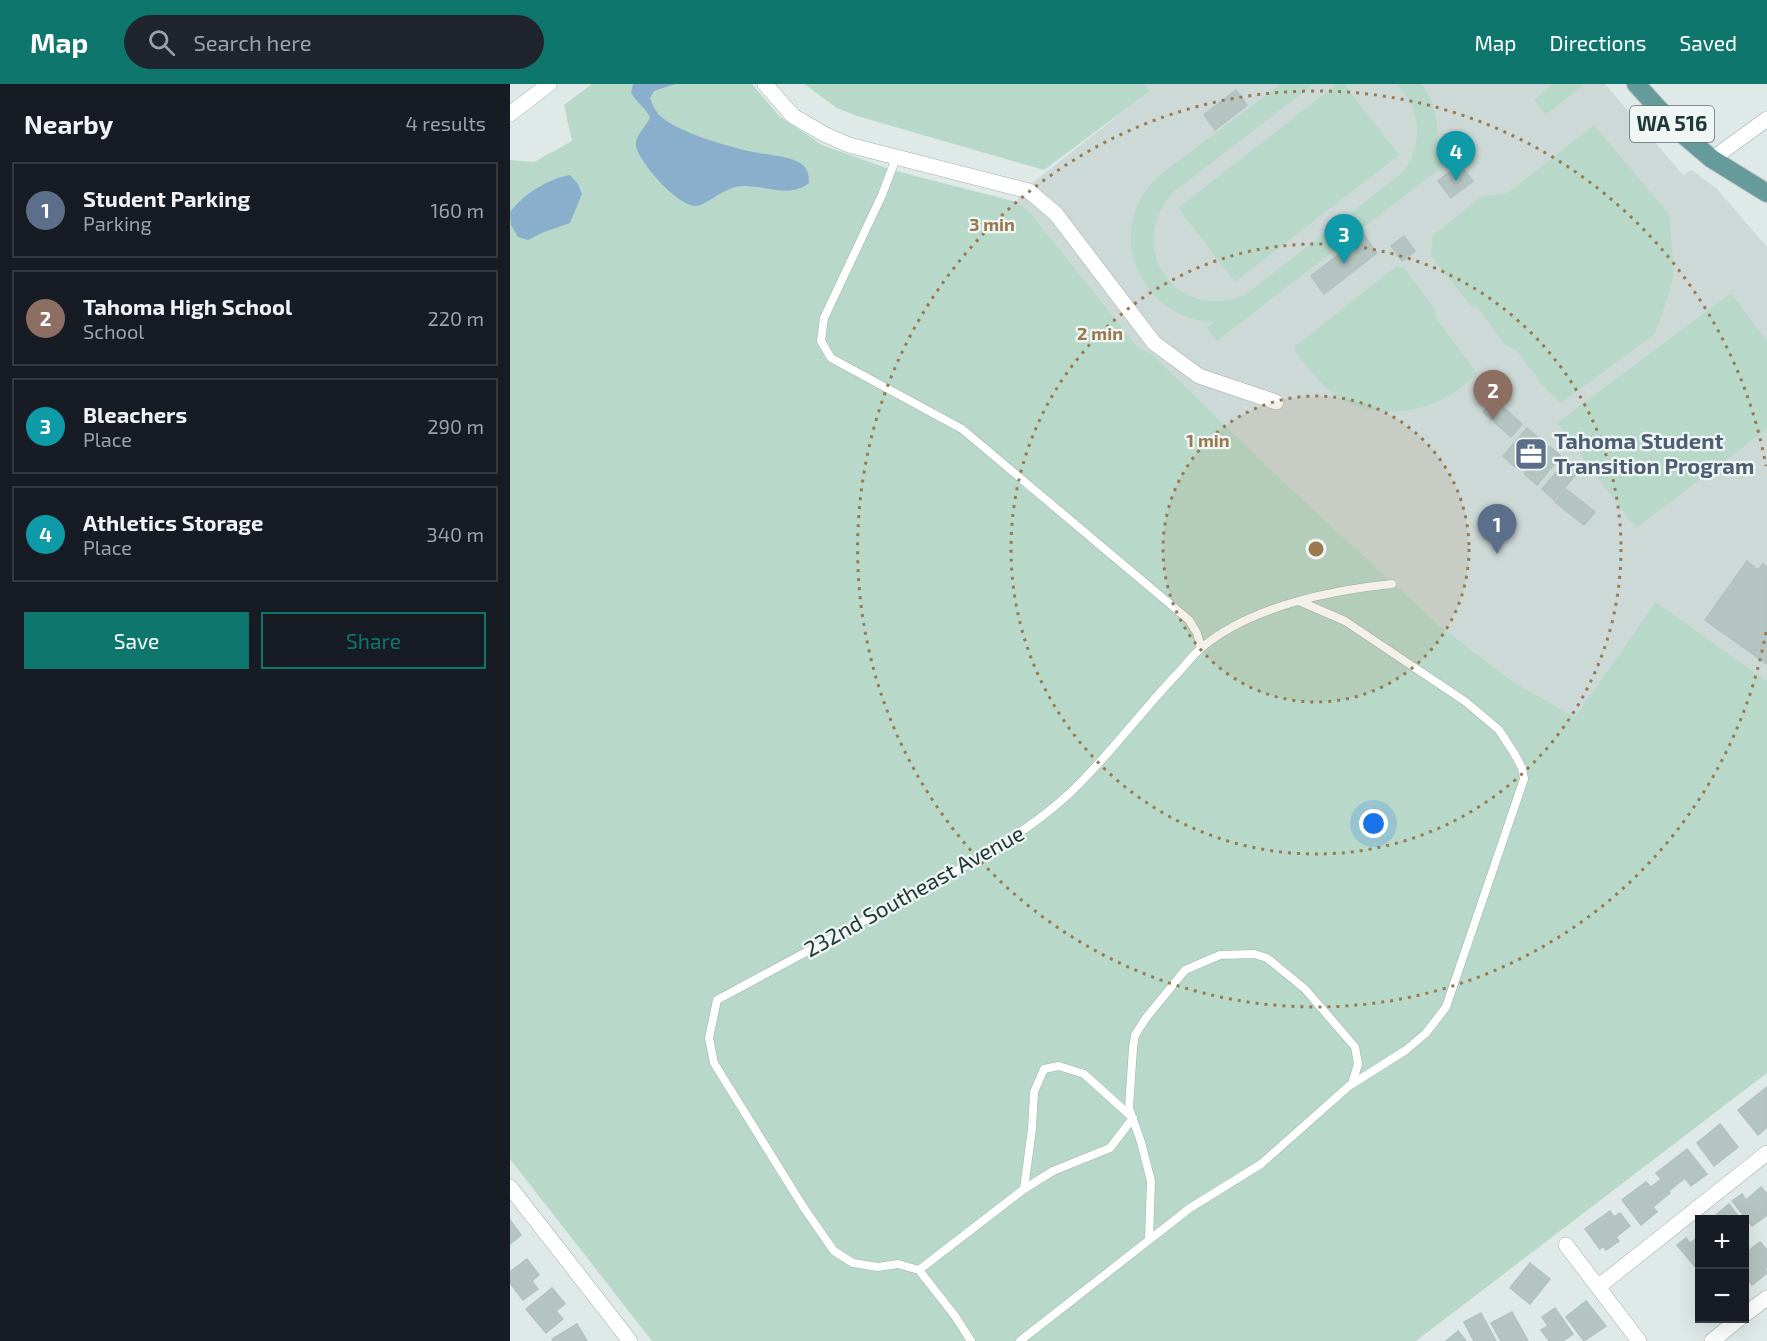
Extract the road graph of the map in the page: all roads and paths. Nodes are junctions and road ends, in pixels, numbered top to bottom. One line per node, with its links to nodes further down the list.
1 (549, 84): 4 (street)
2 (765, 84): 6 (street)
3 (1636, 84): 7 (main road, WA 516)
4 (510, 114)
5 (1767, 119): 7 (street)
6 (896, 158): 9 (street); 12 (lane)
7 (1712, 159): 8 (main road, WA 516)
8 (1767, 193)
9 (1276, 402)
10 (1392, 584): 11 (lane, 232nd Southeast Avenue)
11 (1299, 601): 12 (lane, 232nd Southeast Avenue); 13 (lane)
12 (1201, 648): 20 (lane, 232nd Southeast Avenue)
13 (1352, 1084): 14 (lane); 18 (lane)
14 (1133, 1118): 17 (lane); 17 (lane); 18 (lane)
15 (1767, 1153): 21 (street)
16 (510, 1187): 26 (street)
17 (1024, 1189): 20 (lane)
18 (1149, 1239): 28 (lane)
19 (1566, 1245): 21 (street)
20 (920, 1269): 27 (lane)
21 (1598, 1287): 25 (street)
22 (1767, 1298): 23 (street)
23 (1749, 1311)
24 (1734, 1323): 29 (street)
25 (1635, 1340)
26 (630, 1341)
27 (971, 1341)
28 (1020, 1341)
29 (1712, 1341)

